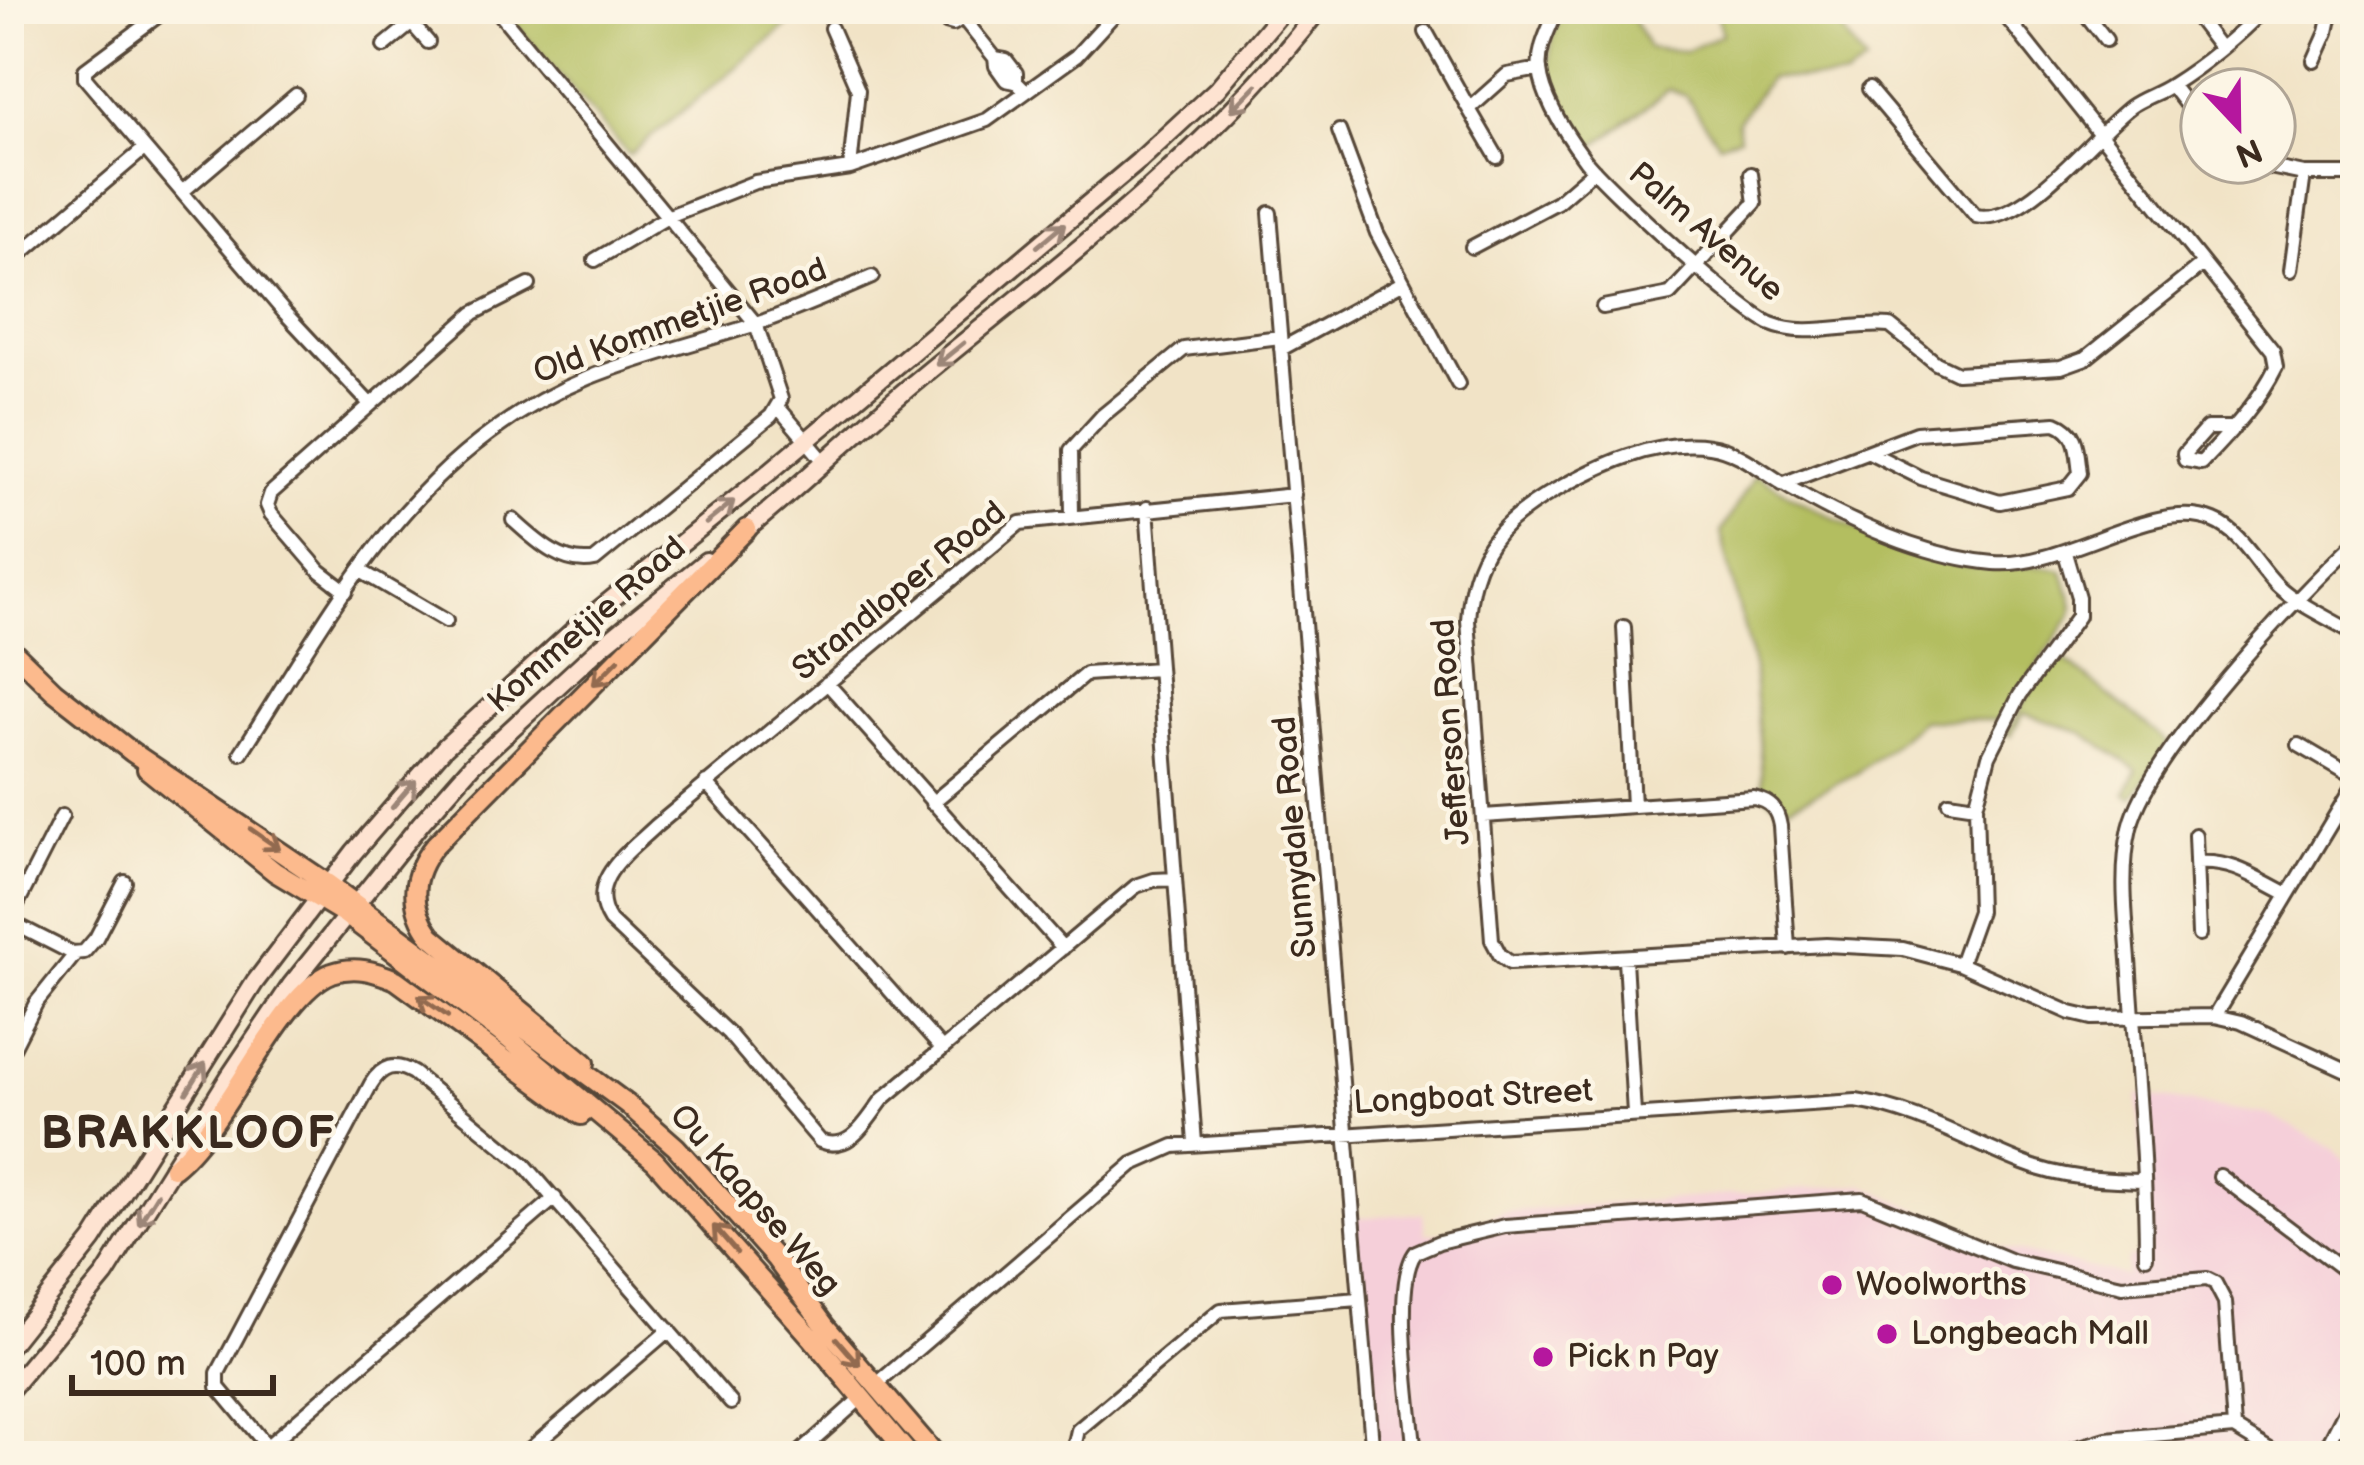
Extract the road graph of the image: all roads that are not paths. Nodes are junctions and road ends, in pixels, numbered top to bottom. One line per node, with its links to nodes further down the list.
1 (166, 9): 32 (street)
2 (399, 9): 15 (street)
3 (496, 9): 42 (street)
4 (937, 9): 14 (street)
5 (1119, 9): 25 (street)
6 (1284, 9): 59 (main road, Kommetjie Road, one-way to 6)
7 (1319, 9): 61 (main road, Kommetjie Road, one-way to 61)
8 (1558, 9): 23 (street)
9 (2000, 9): 31 (street)
10 (2082, 9): 18 (street)
11 (2190, 9): 21 (street)
12 (2264, 9): 21 (street)
13 (2332, 9): 22 (street)
14 (968, 14): 25 (street)
15 (412, 23): 19 (street); 20 (street)
16 (831, 28): 34 (street)
17 (1426, 32): 29 (street)
18 (2106, 40)
19 (428, 42)
20 (384, 46)
21 (2219, 47): 24 (street)
22 (2314, 61)
23 (1540, 69): 29 (street); 35 (street, Palm Avenue)
24 (2171, 85): 27 (street); 31 (street)
25 (1021, 87): 34 (street)
26 (1869, 89): 31 (street)
27 (2178, 94)
28 (296, 95): 40 (street)
29 (1469, 109): 33 (street)
30 (1339, 131): 50 (street)
31 (2102, 137): 45 (street)
32 (144, 148): 40 (street); 46 (street)
33 (1497, 157)
34 (850, 168): 42 (street)
35 (1594, 170): 43 (street); 47 (street, Palm Avenue)
36 (2298, 173): 38 (street)
37 (1751, 174): 47 (street)
38 (2305, 174): 39 (street); 48 (street)
39 (2355, 174)
40 (182, 192): 56 (street)
41 (1270, 213): 54 (street, Sunnydale Road)
42 (669, 216): 44 (street); 53 (street)
43 (1472, 248)
44 (595, 260)
45 (2203, 264): 47 (street, Palm Avenue); 58 (street)
46 (9, 265)
47 (1699, 266): 52 (street)
48 (2291, 270)
49 (872, 278): 53 (street, Old Kommetjie Road)
50 (1402, 283): 54 (street); 55 (street)
51 (529, 285): 56 (street)
52 (1604, 307)
53 (756, 324): 57 (street); 70 (street, Old Kommetjie Road)
54 (1281, 343): 63 (street, Sunnydale Road); 65 (street)
55 (1458, 384)
56 (370, 404): 71 (street)
57 (778, 407): 59 (street); 66 (street)
58 (2234, 428)
59 (806, 441): 61 (street); 93 (main road, Kommetjie Road, one-way to 59)
60 (1869, 452): 60 (street); 62 (street)
61 (823, 460): 67 (main road, Kommetjie Road)
62 (1782, 484): 69 (street, Jefferson Road); 88 (street, Jefferson Road)
63 (1294, 495): 64 (street, Strandloper Road); 110 (street, Sunnydale Road)
64 (1147, 508): 65 (street, Strandloper Road); 77 (street)
65 (1072, 515): 78 (street, Strandloper Road)
66 (513, 520)
67 (747, 529): 95 (main road, Kommetjie Road); 108 (main road, one-way to 108)
68 (2355, 542): 72 (street)
69 (2066, 553): 72 (street, Jefferson Road); 86 (street)
70 (359, 570): 71 (street, Old Kommetjie Road); 73 (street)
71 (346, 591): 80 (street, Old Kommetjie Road)
72 (2297, 598): 75 (street, Jefferson Road); 104 (street)
73 (446, 621)
74 (1624, 627): 85 (street)
75 (2355, 634)
76 (10, 647): 93 (main road, Ou Kaapse Weg)
77 (1158, 668): 84 (street); 91 (street)
78 (827, 683): 82 (street, Strandloper Road); 84 (street)
79 (2299, 745): 81 (street)
80 (241, 753)
81 (2355, 781): 94 (street)
82 (706, 783): 105 (street); 105 (street, Strandloper Road)
83 (1949, 802): 86 (street)
84 (932, 803): 98 (street)
85 (1633, 806): 88 (street); 99 (street)
86 (1976, 806): 102 (street)
87 (62, 815): 96 (street)
88 (1483, 816): 101 (street, Jefferson Road)
89 (2195, 835): 90 (street)
90 (2197, 863): 94 (street); 97 (street)
91 (1175, 879): 98 (street); 112 (street)
92 (125, 882): 100 (street)
93 (323, 890): 95 (main road, Ou Kaapse Weg); 121 (main road, Kommetjie Road, one-way to 93)
94 (2288, 894): 103 (street)
95 (350, 909): 108 (main road, Ou Kaapse Weg); 111 (main road, Ou Kaapse Weg); 113 (main road, Kommetjie Road)
96 (9, 920): 100 (street)
97 (2199, 935)
98 (1064, 948): 105 (street)
99 (1788, 948): 101 (street, Jefferson Road); 102 (street, Jefferson Road)
100 (76, 953): 106 (street)
101 (1624, 958): 109 (street)
102 (1960, 964): 104 (street, Jefferson Road)
103 (2215, 1016): 104 (street, Jefferson Road); 107 (street, Jefferson Road)
104 (2133, 1017): 115 (street)
105 (942, 1049)
106 (9, 1055)
107 (2355, 1074)
108 (627, 1104): 122 (main road, Ou Kaapse Weg, one-way to 122)
109 (1634, 1114): 110 (street, Longboat Street); 115 (street, Longboat Street)
110 (1347, 1132): 112 (street, Longboat Street); 119 (street, Sunnydale Road)
111 (633, 1143): 113 (main road, one-way to 113); 125 (main road, Ou Kaapse Weg, one-way to 111)
112 (1195, 1143): 122 (street, Longboat Street)
113 (173, 1168): 123 (main road, Kommetjie Road, one-way to 123)
114 (2221, 1176): 118 (street)
115 (2144, 1181): 117 (street)
116 (555, 1198): 120 (street); 128 (street); 128 (street)
117 (2146, 1257)
118 (2355, 1278)
119 (1359, 1299): 134 (street); 135 (street, Sunnydale Road)
120 (669, 1330): 126 (street); 130 (street)
121 (9, 1346)
122 (877, 1384): 133 (main road, Ou Kaapse Weg)
123 (9, 1391)
124 (2355, 1392): 129 (street)
125 (861, 1398): 131 (street); 132 (main road, Ou Kaapse Weg)
126 (731, 1403)
127 (2234, 1429): 136 (street); 137 (street); 138 (street)
128 (262, 1451)
129 (2324, 1455): 139 (street)
130 (522, 1456)
131 (796, 1456)
132 (910, 1456)
133 (937, 1456)
134 (1072, 1456)
135 (1370, 1456)
136 (1415, 1456)
137 (2050, 1456)
138 (2280, 1456)
139 (2294, 1456)

